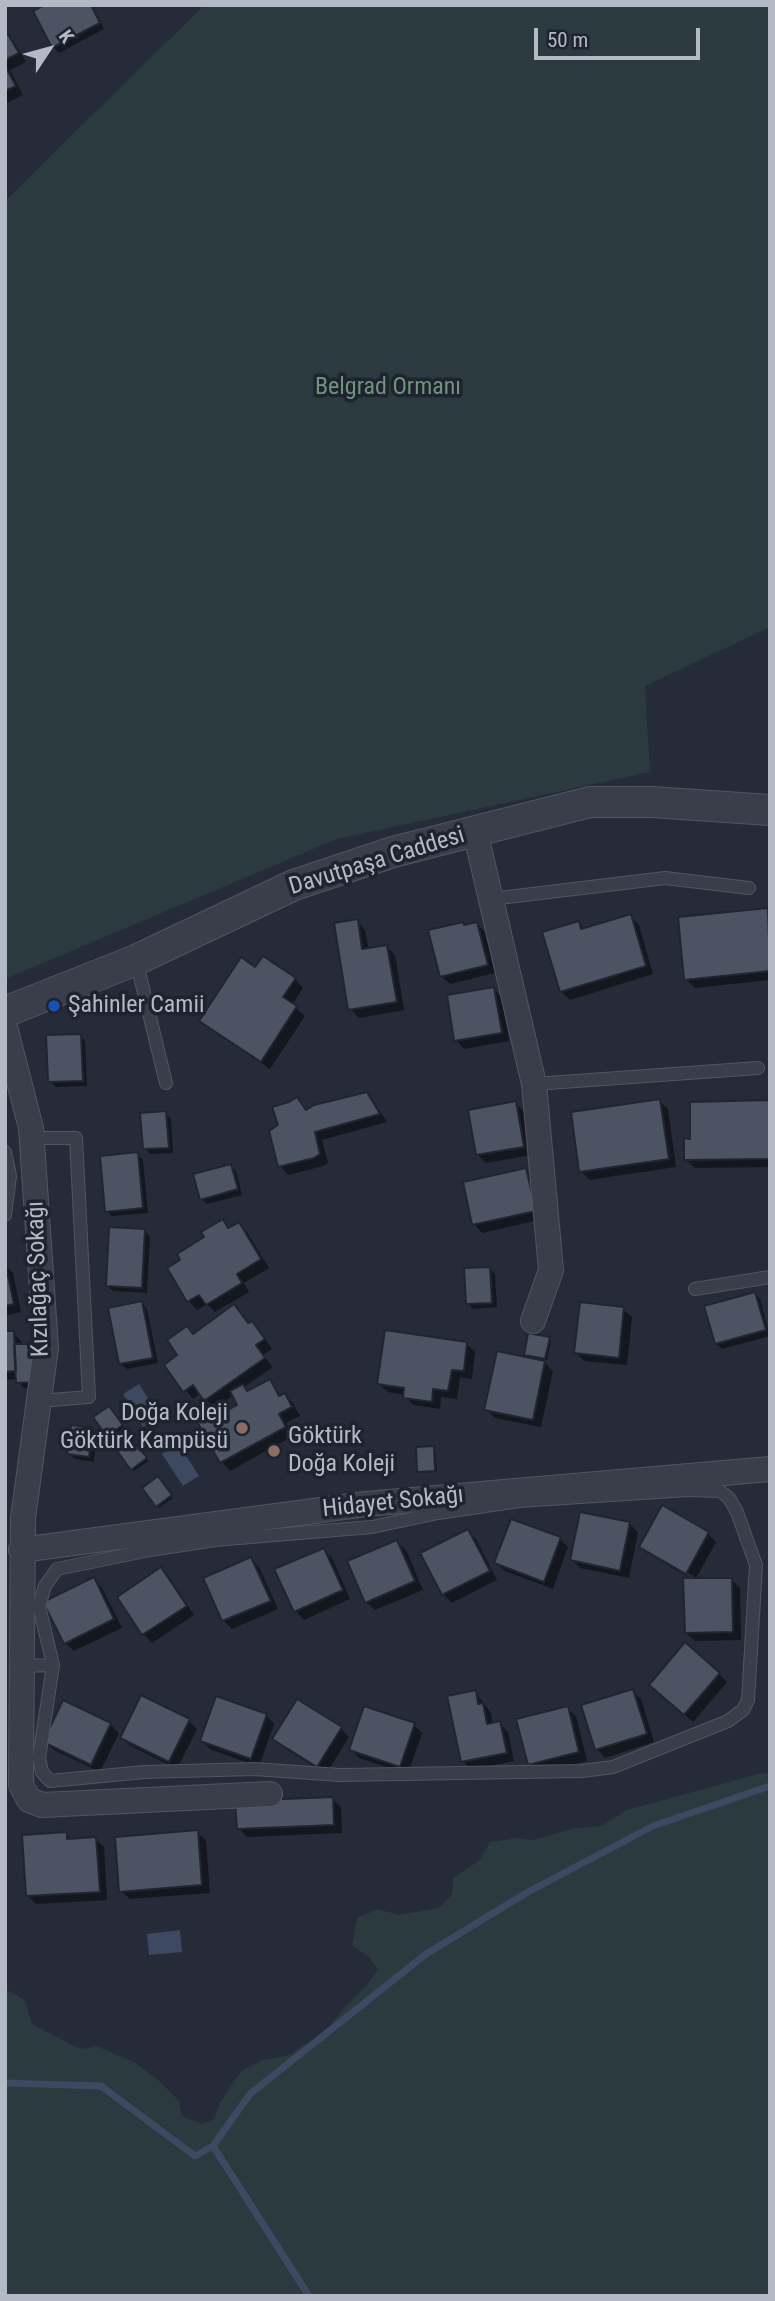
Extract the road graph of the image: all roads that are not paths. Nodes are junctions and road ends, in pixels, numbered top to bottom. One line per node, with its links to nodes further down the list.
1 (770, 810): 2 (street, Davutpaşa Caddesi)
2 (475, 831): 4 (street); 5 (street, Davutpaşa Caddesi)
3 (749, 888): 4 (lane)
4 (491, 899): 10 (street)
5 (136, 960): 6 (street, Davutpaşa Caddesi); 9 (lane)
6 (5, 1012)
7 (5, 1027): 11 (street, Kızılağaç Sokağı)
8 (758, 1068): 10 (lane)
9 (166, 1083)
10 (534, 1084): 17 (street)
11 (13, 1087): 12 (street, Kızılağaç Sokağı)
12 (32, 1138): 18 (street, Kızılağaç Sokağı); 18 (lane)
13 (5, 1152): 14 (lane)
14 (5, 1215)
15 (770, 1277): 16 (lane)
16 (695, 1290)
17 (533, 1321)
18 (39, 1401): 20 (street, Kızılağaç Sokağı)
19 (768, 1469): 20 (street, Hidayet Sokağı)
20 (21, 1550): 22 (street, Kızılağaç Sokağı)
21 (53, 1665): 21 (lane); 22 (lane)
22 (21, 1667): 23 (street, Kızılağaç Sokağı)
23 (270, 1794)

